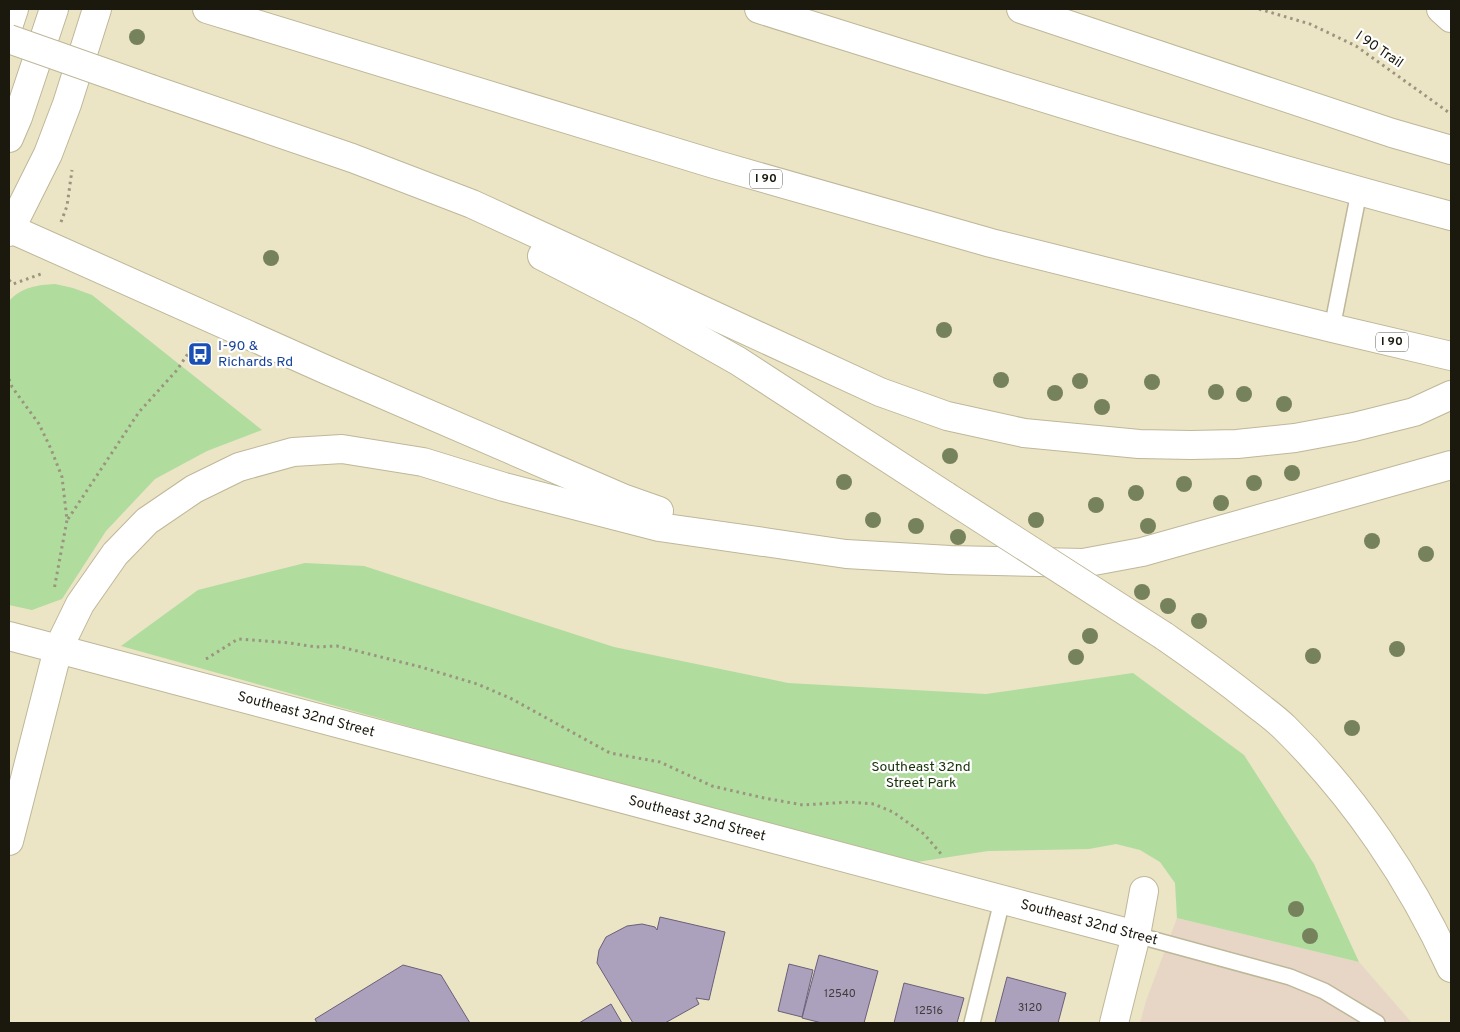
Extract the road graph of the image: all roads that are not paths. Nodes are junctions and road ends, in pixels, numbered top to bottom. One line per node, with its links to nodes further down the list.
1 (14, 9): 9 (main road)
2 (54, 9): 11 (main road)
3 (97, 9): 16 (main road)
4 (207, 9): 17 (main road, I 90)
5 (759, 9): 14 (main road)
6 (1020, 9): 12 (main road)
7 (1441, 9): 8 (main road)
8 (1451, 18)
9 (9, 24)
10 (9, 39): 13 (main road, bridge)
11 (9, 138)
12 (1451, 150)
13 (352, 158): 19 (main road); 28 (main road, bridge)
14 (1359, 192): 15 (main road); 17 (lane)
15 (1451, 216)
16 (9, 229): 21 (main road)
17 (1332, 328): 18 (main road, I 90)
18 (1451, 356)
19 (1451, 395)
20 (1451, 465): 21 (main road)
21 (771, 543): 23 (main road)
22 (9, 636): 23 (main road, Southeast 32nd Street)
23 (58, 649): 24 (main road); 26 (main road, Southeast 32nd Street)
24 (9, 841)
25 (1144, 891): 27 (main road)
26 (1002, 900): 27 (main road, Southeast 32nd Street); 29 (lane)
27 (1136, 935): 30 (main road); 31 (lane, Southeast 32nd Street)
28 (1451, 968)
29 (972, 1023)
30 (1114, 1023)
31 (1377, 1023)

